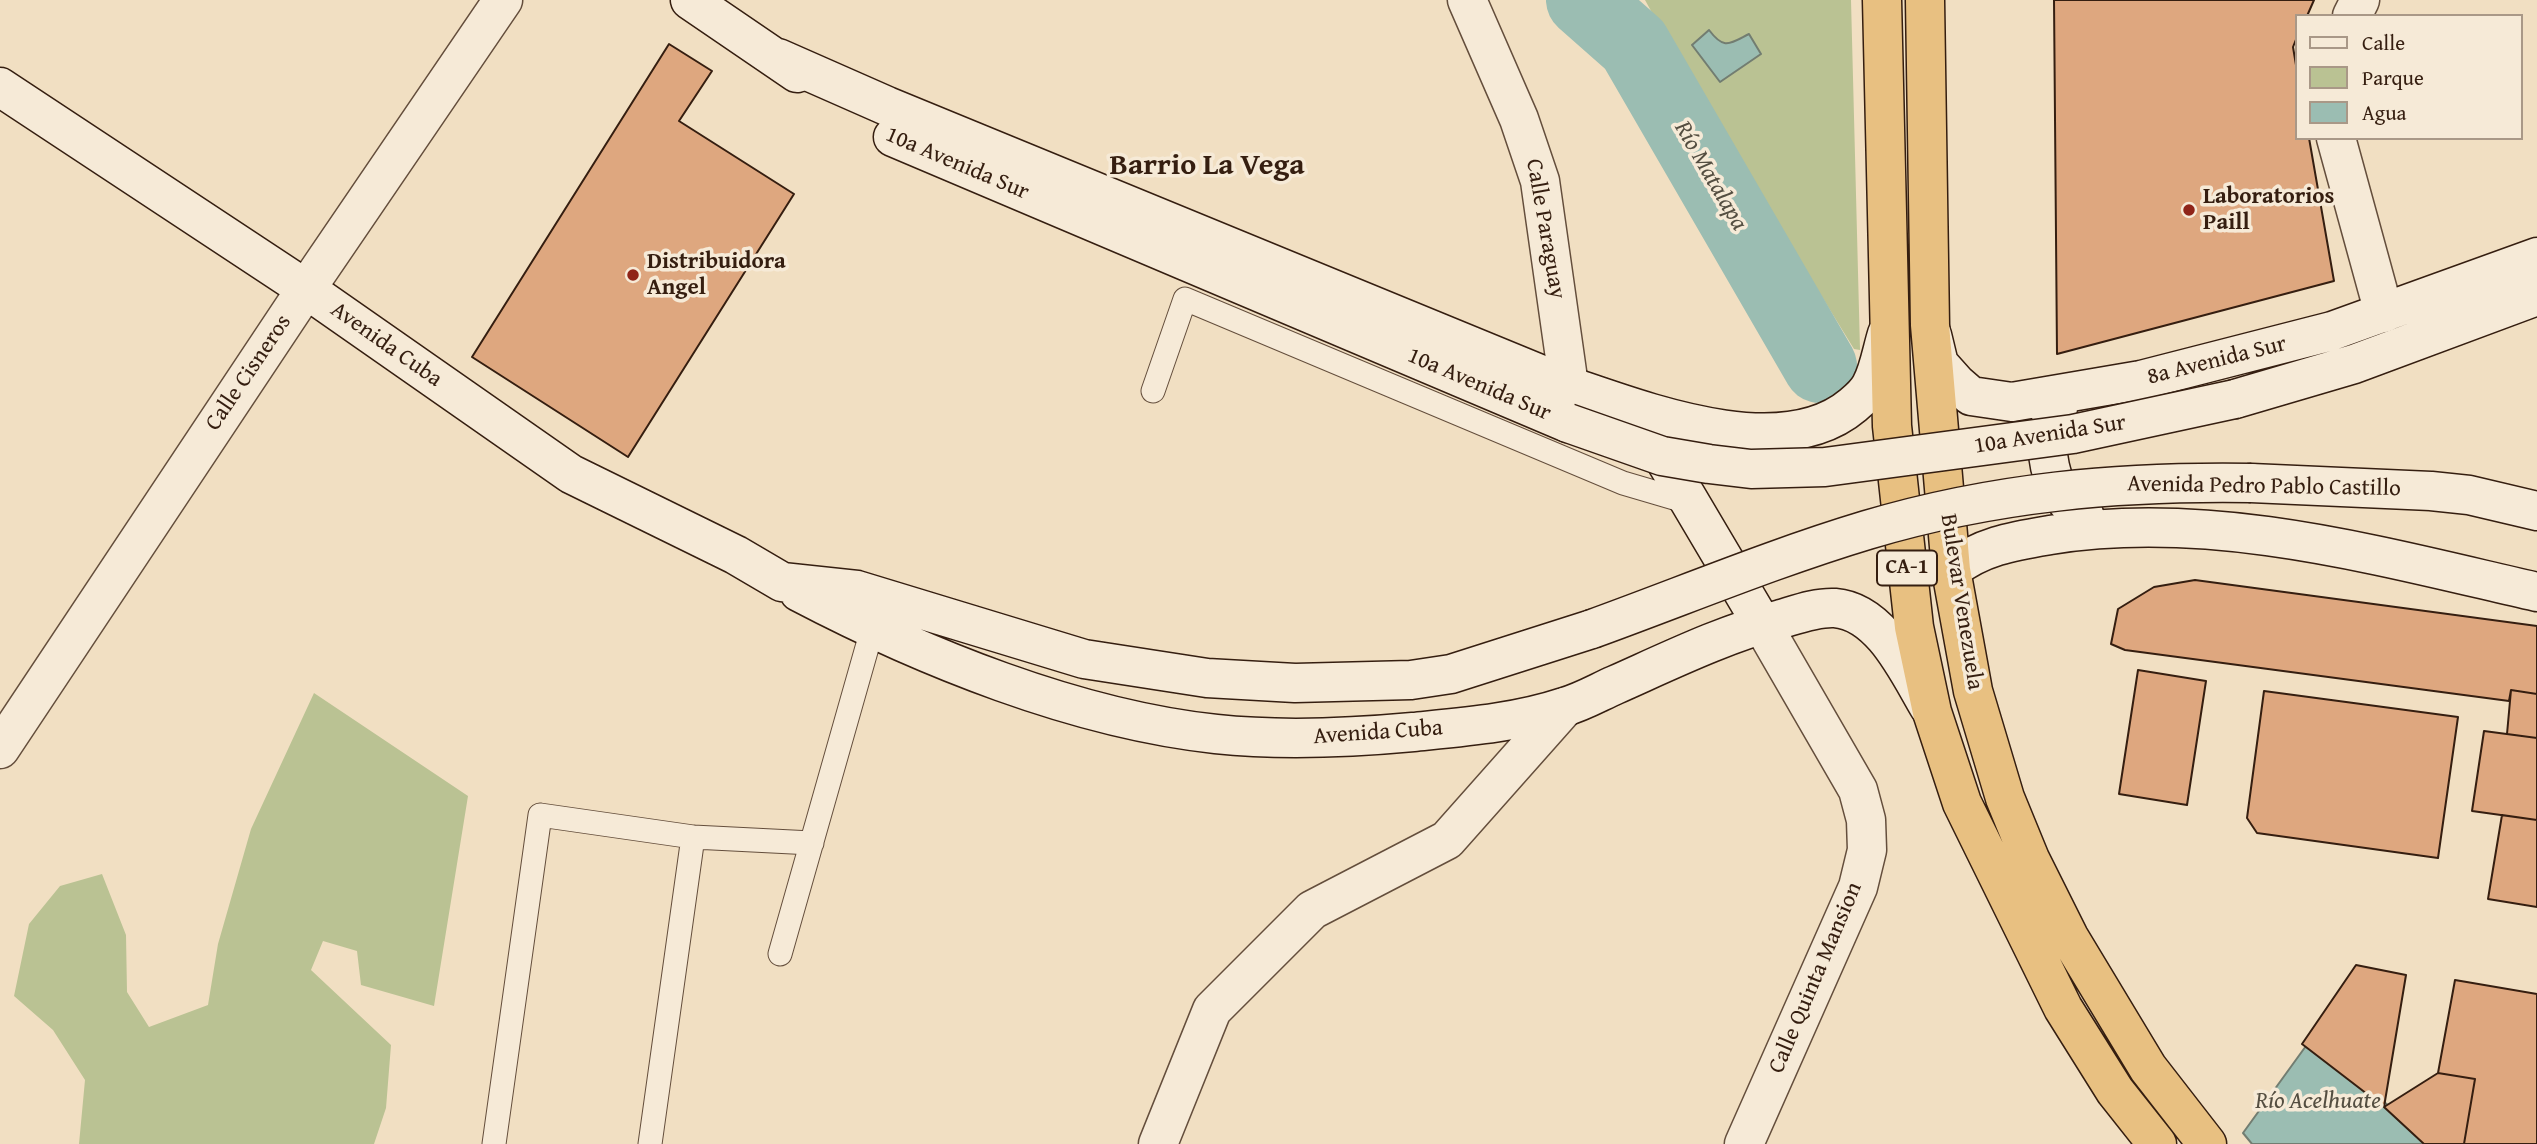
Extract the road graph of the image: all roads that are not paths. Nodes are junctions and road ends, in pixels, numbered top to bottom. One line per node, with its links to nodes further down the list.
1 (503, 0): 9 (street, Calle Cisneros)
2 (1467, 0): 16 (street, Calle Paraguay)
3 (1882, 0): 12 (highway, Bulevar Venezuela / CA-1)
4 (1925, 0): 13 (highway, Bulevar Venezuela / CA-1)
5 (704, 4): 16 (street, 10a Avenida Sur)
6 (0, 87): 9 (street, Avenida Cuba)
7 (2337, 140): 11 (street)
8 (2537, 257): 11 (street, 8a Avenida Sur)
9 (306, 289): 22 (street, Avenida Cuba); 29 (street, Calle Cisneros)
10 (2537, 296): 16 (street, 10a Avenida Sur, bridge)
11 (2384, 313): 14 (street, 8a Avenida Sur)
12 (1889, 324): 17 (street, 10a Avenida Sur); 28 (highway, Bulevar Venezuela / CA-1)
13 (1930, 325): 14 (street, 8a Avenida Sur); 21 (highway, Bulevar Venezuela / CA-1)
14 (2097, 388): 20 (street)
15 (1153, 391): 18 (lane)
16 (1569, 405): 17 (street, 10a Avenida Sur)
17 (1634, 408): 18 (street, Calle Quinta Mansion)
18 (1691, 503): 24 (street, Calle Quinta Mansion)
19 (2537, 511): 25 (street, Avenida Pedro Pablo Castillo, bridge)
20 (2129, 527): 21 (street, Avenida Pedro Pablo Castillo); 23 (street, Avenida Pedro Pablo Castillo)
21 (1951, 570): 38 (highway, Bulevar Venezuela / CA-1)
22 (782, 582): 25 (street, Avenida Cuba); 26 (street, Avenida Cuba)
23 (2537, 592)
24 (1762, 624): 27 (street, Avenida Cuba); 28 (street, Avenida Cuba); 36 (street, Calle Quinta Mansion)
25 (1592, 629)
26 (872, 630): 27 (street, Avenida Cuba); 31 (lane)
27 (1565, 707): 35 (street)
28 (1932, 712): 37 (highway, Bulevar Venezuela / CA-1)
29 (0, 749)
30 (693, 837): 31 (lane); 33 (lane); 34 (lane)
31 (812, 843): 32 (lane)
32 (780, 954)
33 (494, 1144)
34 (650, 1144)
35 (1158, 1144)
36 (1744, 1144)
37 (2157, 1144)
38 (2207, 1144)

